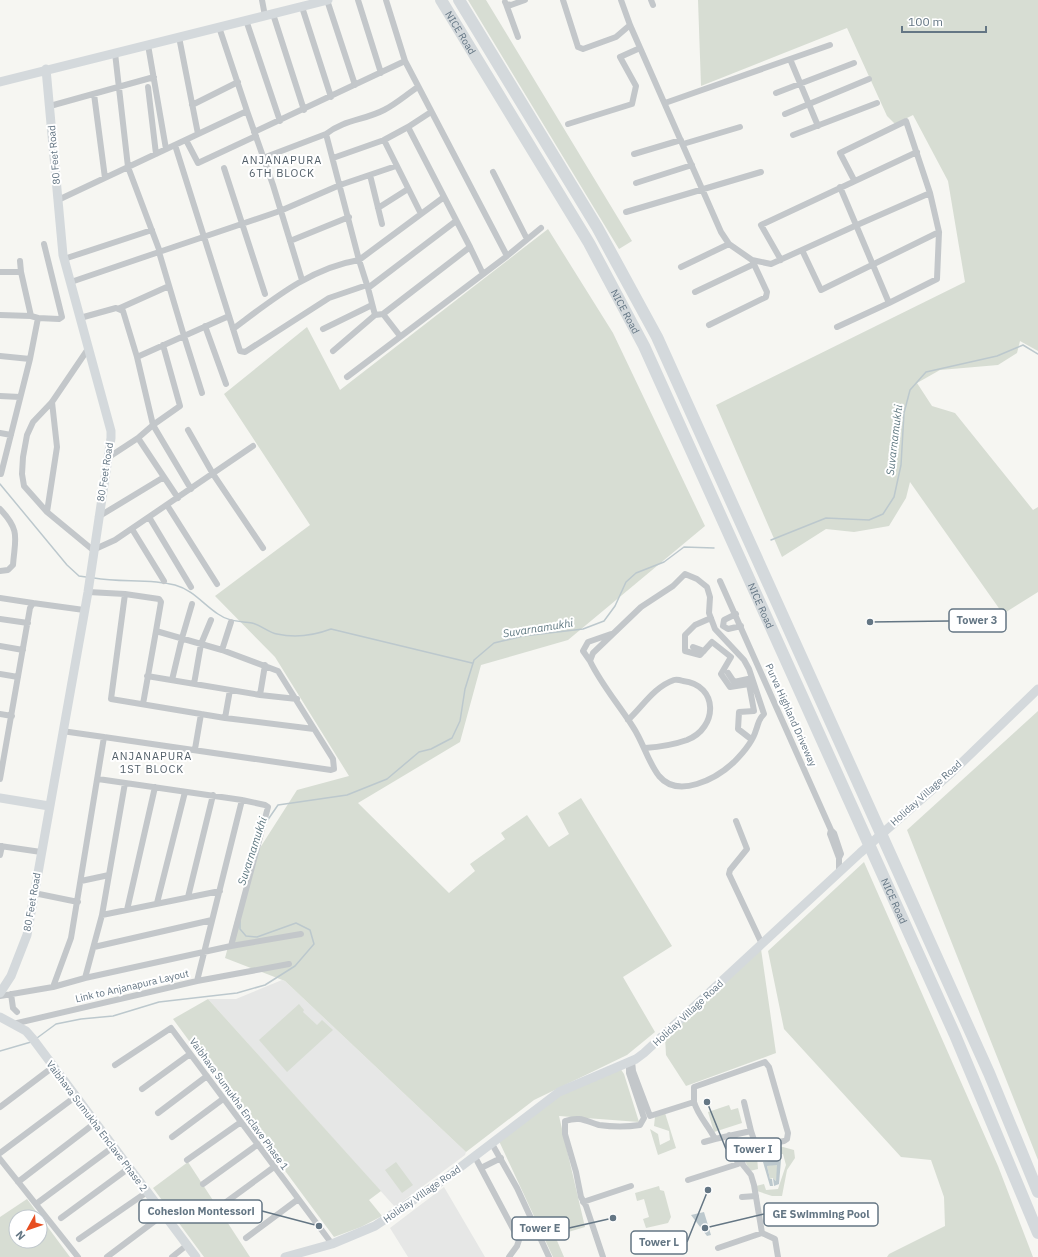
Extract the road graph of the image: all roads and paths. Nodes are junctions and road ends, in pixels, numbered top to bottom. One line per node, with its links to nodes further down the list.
1 (262, 0): 12 (street)
2 (328, 0): 11 (street); 32 (street)
3 (358, 0): 26 (street)
4 (386, 0): 23 (street)
5 (441, 0): 310 (highway, NICE Road)
6 (459, 0): 297 (highway, NICE Road)
7 (525, 0): 10 (street)
8 (563, 0): 14 (street)
9 (621, 0): 14 (street)
10 (505, 2): 17 (street)
11 (302, 6): 12 (street); 38 (street)
12 (269, 15): 13 (street); 44 (street)
13 (246, 20): 15 (street); 48 (street)
14 (630, 25): 20 (street)
15 (219, 27): 16 (street); 30 (street)
16 (179, 37): 18 (street); 42 (street)
17 (518, 37)
18 (148, 45): 21 (street); 27 (street)
19 (830, 46): 22 (street)
20 (640, 48): 39 (street); 49 (street)
21 (115, 52): 25 (street); 35 (street)
22 (790, 59): 31 (street); 39 (street)
23 (405, 61): 26 (street); 34 (street)
24 (854, 63): 31 (street)
25 (46, 69): 29 (street); 43 (street, 80 Feet Road)
26 (381, 73): 32 (street)
27 (154, 78): 35 (street); 61 (street)
28 (869, 79): 40 (street)
29 (0, 82)
30 (238, 82): 42 (street); 45 (street)
31 (801, 84): 36 (street); 40 (street)
32 (355, 85): 38 (street)
33 (148, 86): 63 (street)
34 (418, 87): 46 (street); 55 (street)
35 (119, 88): 37 (street); 69 (street)
36 (776, 93)
37 (94, 94): 43 (street); 74 (street)
38 (331, 97): 44 (street)
39 (665, 103): 59 (street)
40 (809, 103): 47 (street); 50 (street)
41 (876, 103): 50 (street)
42 (192, 105): 53 (street)
43 (50, 106): 83 (street, 80 Feet Road)
44 (304, 110): 48 (street)
45 (247, 111): 53 (street); 54 (street)
46 (430, 112): 51 (street); 104 (street)
47 (785, 114)
48 (280, 121): 54 (street)
49 (568, 124)
50 (818, 126): 56 (street)
51 (408, 127): 58 (street); 82 (street)
52 (740, 127): 59 (street)
53 (198, 134): 57 (street)
54 (255, 134): 57 (street); 65 (street)
55 (326, 134): 65 (street); 66 (street)
56 (793, 135)
57 (186, 140): 60 (street)
58 (384, 140): 66 (street); 68 (street)
59 (682, 142): 64 (street); 67 (street)
60 (174, 145): 61 (street); 96 (street)
61 (166, 149): 63 (street)
62 (917, 152): 75 (street); 75 (street); 81 (street)
63 (156, 154): 69 (street)
64 (634, 154)
65 (263, 158): 85 (street)
66 (333, 158): 77 (street)
67 (692, 165): 76 (street); 80 (street)
68 (396, 166): 73 (street); 79 (street)
69 (128, 167): 74 (street); 94 (street)
70 (224, 168): 90 (street)
71 (493, 172): 97 (street)
72 (761, 172): 80 (street)
73 (370, 175): 77 (street); 84 (street)
74 (105, 178): 83 (street)
75 (854, 180): 78 (street)
76 (636, 183)
77 (340, 185): 85 (street); 88 (street)
78 (840, 187): 92 (street); 107 (street)
79 (408, 189): 84 (street); 87 (street)
80 (701, 189): 86 (street); 100 (street)
81 (930, 193): 92 (street); 95 (street)
82 (444, 197): 87 (street); 89 (street)
83 (58, 200): 105 (street, 80 Feet Road)
84 (378, 208): 91 (street)
85 (280, 211): 90 (street); 98 (street)
86 (626, 212)
87 (422, 214): 106 (street)
88 (349, 217): 98 (street); 106 (street)
89 (456, 221): 101 (street); 118 (street)
90 (243, 223): 96 (street); 120 (street)
91 (382, 224)
92 (857, 225): 102 (street); 110 (street)
93 (542, 228): 97 (street)
94 (152, 230): 103 (street); 105 (street)
95 (939, 232): 110 (street); 121 (street)
96 (204, 237): 103 (street); 128 (street)
97 (527, 239): 104 (street)
98 (290, 241): 115 (street)
99 (44, 244): 129 (street)
100 (729, 244): 109 (street); 111 (street)
101 (470, 247): 114 (street); 124 (street)
102 (802, 250): 107 (street); 110 (street)
103 (159, 252): 116 (street); 117 (street)
104 (507, 256): 114 (street)
105 (64, 260): 116 (street, 80 Feet Road)
106 (359, 260): 115 (street); 118 (street)
107 (781, 260): 109 (street)
108 (20, 261): 113 (street)
109 (753, 262): 119 (street); 131 (street)
110 (873, 264): 121 (street)
111 (681, 267)
112 (0, 272): 113 (street)
113 (21, 272): 127 (street)
114 (483, 274): 137 (street)
115 (302, 280): 134 (street)
116 (71, 282): 130 (street, 80 Feet Road)
117 (169, 286): 123 (street); 136 (street)
118 (367, 287): 122 (street); 134 (street)
119 (695, 292)
120 (265, 294)
121 (889, 303): 133 (street)
122 (372, 305): 126 (street); 135 (street)
123 (120, 308): 130 (street); 142 (street)
124 (383, 314): 126 (street); 137 (street)
125 (0, 315): 127 (street)
126 (375, 315): 140 (street)
127 (31, 316): 129 (street)
128 (229, 316): 132 (street); 134 (street)
129 (38, 318): 143 (street)
130 (80, 318): 139 (street, 80 Feet Road)
131 (709, 325)
132 (205, 326): 136 (street); 145 (street)
133 (837, 327)
134 (233, 329)
135 (323, 329)
136 (184, 336): 138 (street); 146 (street)
137 (400, 336): 144 (street)
138 (162, 345): 142 (street); 150 (street)
139 (88, 349): 149 (street); 156 (street, 80 Feet Road)
140 (333, 351)
141 (0, 356): 143 (street)
142 (136, 357): 150 (street)
143 (30, 359): 148 (street)
144 (347, 376)
145 (226, 384)
146 (202, 393)
147 (0, 396): 148 (street)
148 (20, 397): 153 (street)
149 (52, 402): 164 (street); 164 (street)
150 (153, 425): 154 (street); 160 (street)
151 (188, 430): 158 (street)
152 (0, 433): 153 (street)
153 (11, 435): 157 (street)
154 (138, 438): 156 (street); 159 (street)
155 (253, 446): 158 (street)
156 (109, 457): 165 (street, 80 Feet Road)
157 (1, 474)
158 (213, 474): 160 (street); 168 (street)
159 (164, 477): 161 (street); 165 (street)
160 (191, 489): 161 (street)
161 (178, 498): 162 (street)
162 (168, 504): 166 (street); 173 (street)
163 (0, 509): 170 (street)
164 (47, 512): 169 (street)
165 (98, 517): 169 (street, 80 Feet Road)
166 (149, 517): 167 (street); 174 (street)
167 (132, 529): 169 (street); 171 (street)
168 (263, 548)
169 (93, 550): 175 (street, 80 Feet Road)
170 (0, 571)
171 (164, 581)
172 (720, 581): 181 (street, Purva Highland Driveway)
173 (217, 584)
174 (191, 587)
175 (88, 592): 176 (street); 180 (street, 80 Feet Road)
176 (125, 594): 190 (street); 212 (street)
177 (0, 598): 178 (street)
178 (33, 603): 180 (street); 186 (street)
179 (192, 604): 192 (street)
180 (84, 610): 219 (street, 80 Feet Road)
181 (736, 614): 187 (street); 188 (street, Purva Highland Driveway)
182 (711, 618): 189 (street, Purva Highland Driveway); 191 (street, Purva Highland Driveway); 198 (street)
183 (0, 619): 186 (street)
184 (211, 620): 193 (street)
185 (231, 622): 197 (street)
186 (28, 623): 196 (street)
187 (723, 626): 188 (street); 189 (street)
188 (741, 626): 238 (street, Purva Highland Driveway)
189 (716, 629): 221 (street, Purva Highland Driveway)
190 (156, 630): 192 (street); 203 (street)
191 (615, 633): 199 (street, Purva Highland Driveway); 199 (street)
192 (182, 638): 193 (street); 205 (street)
193 (201, 644): 197 (street); 206 (street)
194 (0, 646): 196 (street)
195 (693, 647): 198 (street)
196 (23, 650): 204 (street)
197 (222, 650): 200 (street)
198 (704, 651): 207 (street)
199 (590, 661): 217 (street, Purva Highland Driveway)
200 (265, 665): 210 (street); 211 (street)
201 (728, 673): 207 (street)
202 (0, 674): 204 (street)
203 (147, 676): 205 (street); 212 (street)
204 (18, 677): 215 (street)
205 (172, 680): 206 (street)
206 (194, 684): 209 (street)
207 (749, 684): 221 (street)
208 (1038, 689): 238 (street, Holiday Village Road)
209 (230, 690): 210 (street); 216 (street)
210 (260, 695): 211 (street)
211 (297, 699): 218 (street)
212 (143, 704): 214 (street)
213 (0, 714): 215 (street)
214 (201, 714): 216 (street); 223 (street)
215 (12, 716): 224 (street)
216 (225, 718): 218 (street)
217 (628, 720): 222 (street, Purva Highland Driveway); 222 (street)
218 (314, 729): 223 (street)
219 (62, 731): 220 (street); 233 (street, 80 Feet Road)
220 (104, 737): 223 (street); 226 (street)
221 (751, 738): 222 (street, Purva Highland Driveway)
222 (644, 748)
223 (195, 749)
224 (2, 751): 225 (street)
225 (0, 779)
226 (98, 779): 227 (street); 240 (street)
227 (125, 783): 228 (street); 239 (street)
228 (155, 787): 229 (street); 246 (street)
229 (185, 792): 230 (street); 245 (street)
230 (213, 795): 232 (street); 243 (street)
231 (0, 798): 233 (street)
232 (242, 800): 241 (street); 251 (street)
233 (49, 806): 236 (street, 80 Feet Road)
234 (736, 820): 250 (street)
235 (1, 846): 236 (street); 237 (street)
236 (41, 852): 242 (street, 80 Feet Road)
237 (0, 855)
238 (839, 873): 250 (street, Holiday Village Road)
239 (109, 875): 240 (street); 247 (street)
240 (81, 881): 244 (street)
241 (220, 891): 243 (street); 248 (street)
242 (34, 893): 244 (street); 259 (street, 80 Feet Road)
243 (188, 897): 245 (street)
244 (78, 902): 257 (street)
245 (157, 904): 246 (street)
246 (127, 910): 247 (street)
247 (102, 915): 252 (street)
248 (212, 920): 252 (street); 253 (street)
249 (301, 934): 251 (street)
250 (762, 944): 264 (street, Holiday Village Road)
251 (231, 946): 253 (street)
252 (94, 947): 255 (street)
253 (204, 953): 255 (street, Link to Anjanapura Layout); 256 (street, Link to Anjanapura Layout)
254 (289, 964): 256 (street)
255 (85, 978): 257 (street, Link to Anjanapura Layout)
256 (197, 981): 262 (street, Link to Anjanapura Layout)
257 (53, 987): 258 (street, Link to Anjanapura Layout)
258 (11, 994): 259 (street, Link to Anjanapura Layout); 260 (street)
259 (0, 995)
260 (17, 1012)
261 (0, 1017): 262 (street)
262 (11, 1024): 266 (street, Vaibhava Sumukha Enclave Phase 2)
263 (190, 1054): 265 (street, Vaibhava Sumukha Enclave Phase 1); 267 (street, Vaibhava Sumukha Enclave Phase 1); 268 (street)
264 (630, 1062): 271 (street); 283 (street, Holiday Village Road); 304 (street)
265 (115, 1065)
266 (53, 1067): 269 (street, Vaibhava Sumukha Enclave Phase 2); 273 (street)
267 (207, 1076): 270 (street, Vaibhava Sumukha Enclave Phase 1); 274 (street)
268 (142, 1089)
269 (75, 1097): 276 (street, Vaibhava Sumukha Enclave Phase 2); 287 (street)
270 (223, 1099): 275 (street, Vaibhava Sumukha Enclave Phase 1); 279 (street)
271 (694, 1102): 280 (street); 282 (street)
272 (744, 1102): 277 (street)
273 (0, 1107)
274 (158, 1113)
275 (240, 1122): 284 (street, Vaibhava Sumukha Enclave Phase 1); 291 (street)
276 (95, 1123): 285 (street, Vaibhava Sumukha Enclave Phase 2); 296 (street)
277 (751, 1131): 278 (street); 282 (street)
278 (731, 1136): 280 (street); 286 (street); 295 (street)
279 (172, 1137)
280 (715, 1139): 281 (street)
281 (704, 1142)
282 (755, 1143): 286 (street)
283 (492, 1144): 288 (street, Holiday Village Road); 289 (street)
284 (257, 1145): 292 (street, Vaibhava Sumukha Enclave Phase 1); 298 (street)
285 (113, 1147): 293 (street, Vaibhava Sumukha Enclave Phase 2); 305 (street)
286 (738, 1149): 301 (street)
287 (0, 1153)
288 (475, 1157): 294 (street); 313 (street, Holiday Village Road)
289 (501, 1158): 294 (street); 322 (street)
290 (0, 1159): 296 (street)
291 (187, 1160)
292 (274, 1167): 303 (street, Vaibhava Sumukha Enclave Phase 1); 306 (street)
293 (129, 1168): 300 (street, Vaibhava Sumukha Enclave Phase 2); 308 (street)
294 (481, 1168): 321 (street)
295 (688, 1180)
296 (18, 1182): 305 (street)
297 (1034, 1183)
298 (203, 1184)
299 (632, 1186): 304 (street)
300 (147, 1192): 307 (street, Vaibhava Sumukha Enclave Phase 2); 312 (street)
301 (756, 1196): 302 (street); 309 (street)
302 (742, 1197)
303 (297, 1200): 311 (street); 313 (street, Vaibhava Sumukha Enclave Phase 1)
304 (583, 1202): 323 (street)
305 (36, 1204): 316 (street)
306 (218, 1208)
307 (164, 1214): 314 (street, Vaibhava Sumukha Enclave Phase 2); 317 (street)
308 (61, 1218)
309 (762, 1233): 315 (street); 324 (street)
310 (1038, 1233)
311 (246, 1238)
312 (79, 1239)
313 (332, 1244): 320 (street, Holiday Village Road)
314 (187, 1245): 318 (street); 319 (street, Vaibhava Sumukha Enclave Phase 2)
315 (718, 1248)
316 (78, 1257)
317 (107, 1257)
318 (172, 1257)
319 (196, 1257)
320 (285, 1257)
321 (509, 1257)
322 (549, 1257)
323 (603, 1257)
324 (778, 1257)

